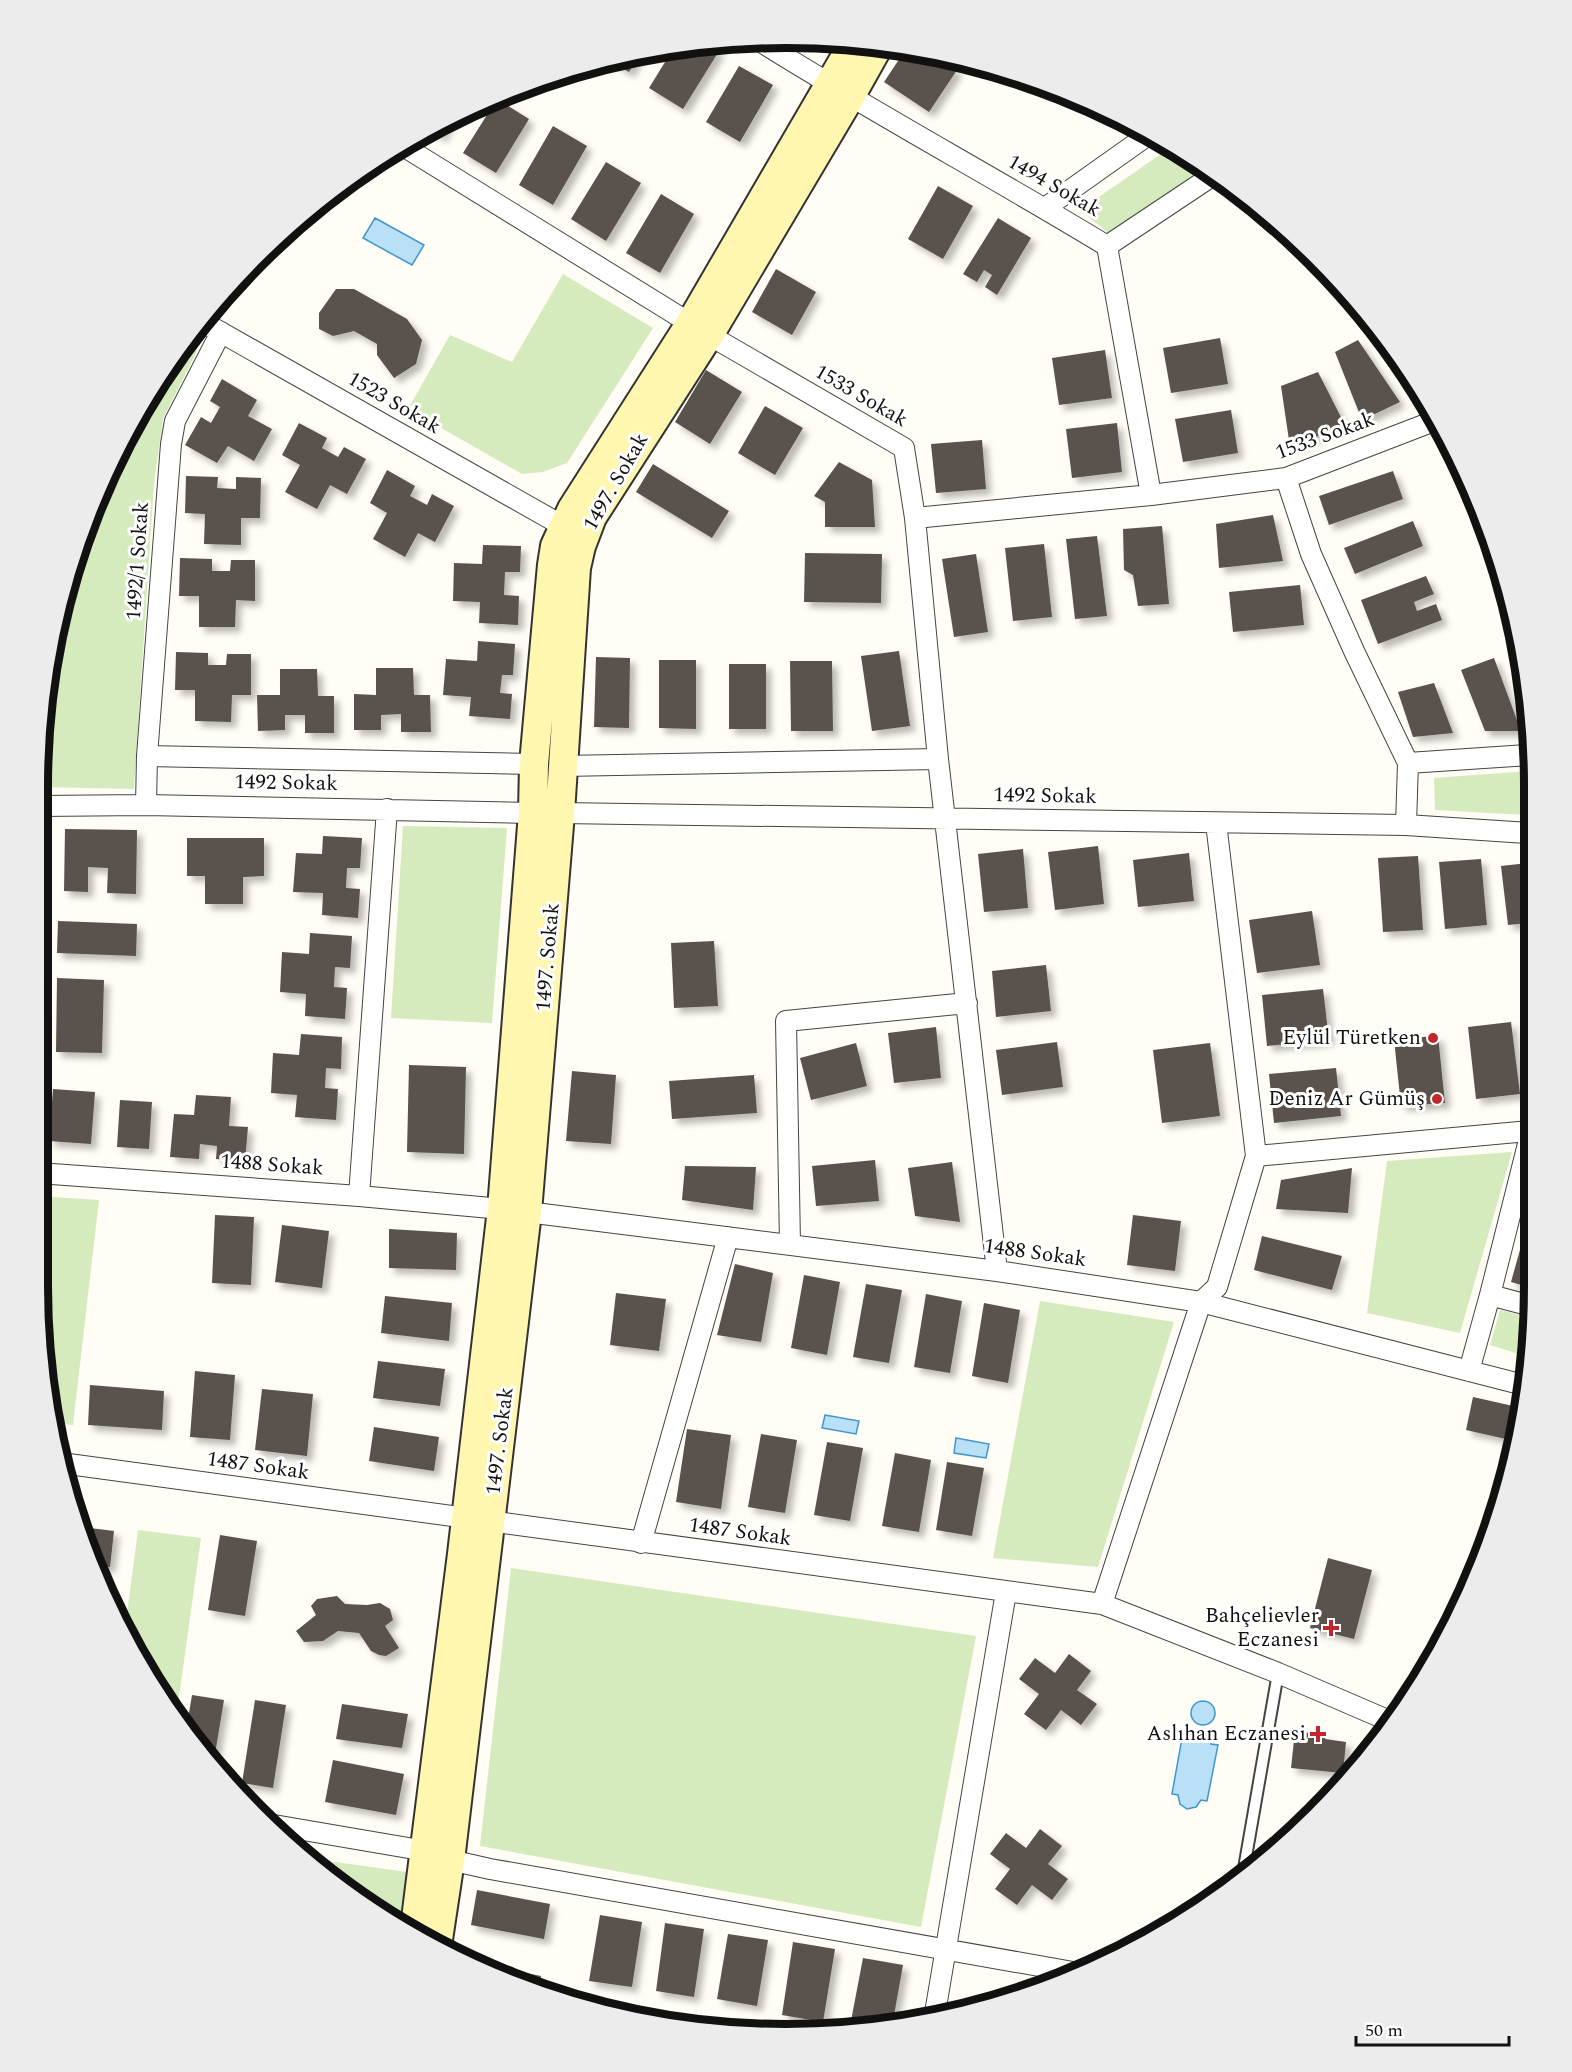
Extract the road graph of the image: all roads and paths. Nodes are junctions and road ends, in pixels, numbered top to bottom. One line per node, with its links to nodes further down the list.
1 (772, 49): 4 (street, 1494 Sokak)
2 (851, 51): 4 (street, 1497. Sokak)
3 (873, 53): 4 (street, 1497. Sokak)
4 (840, 91): 8 (street, 1494 Sokak); 11 (street, 1497. Sokak)
5 (1142, 140): 8 (street)
6 (411, 151): 11 (street, 1533 Sokak)
7 (1206, 180): 9 (street)
8 (1045, 208): 9 (street, 1494 Sokak)
9 (1107, 246): 15 (street, 1494 Sokak)
10 (210, 326): 12 (street, 1523 Sokak)
11 (699, 330): 16 (street, 1533 Sokak); 17 (street, 1497. Sokak); 23 (street, 1497. Sokak)
12 (221, 332): 17 (street, 1523 Sokak); 19 (street, 1492/1 Sokak)
13 (1429, 424): 14 (street, 1533 Sokak)
14 (1286, 478): 15 (street, 1533 Sokak); 21 (street)
15 (1151, 495): 16 (street, 1533 Sokak)
16 (915, 518): 20 (street)
17 (563, 526): 22 (street, 1497. Sokak)
18 (1523, 755): 21 (street)
19 (147, 756): 22 (street, 1492 Sokak); 24 (street, 1492/1 Sokak)
20 (938, 759): 23 (street); 28 (street)
21 (1408, 763): 30 (street)
22 (534, 764): 23 (street); 27 (street, 1497. Sokak)
23 (563, 766): 27 (street, 1497. Sokak)
24 (146, 805): 25 (street, 1492 Sokak); 26 (street, 1492 Sokak)
25 (48, 806)
26 (387, 808): 27 (street, 1492 Sokak); 37 (street)
27 (546, 813): 28 (street, 1492 Sokak); 38 (street, 1497. Sokak)
28 (946, 818): 29 (street, 1492 Sokak); 32 (street)
29 (1216, 823): 30 (street, 1492 Sokak); 34 (street)
30 (1406, 825): 31 (street, 1492 Sokak)
31 (1524, 833)
32 (967, 1003): 40 (street); 41 (street)
33 (1524, 1131): 34 (street)
34 (1256, 1156): 43 (street)
35 (1524, 1160): 42 (street)
36 (48, 1174): 37 (street, 1488 Sokak)
37 (359, 1196): 38 (street, 1488 Sokak)
38 (515, 1210): 39 (street, 1488 Sokak); 48 (street, 1497. Sokak)
39 (728, 1237): 40 (street, 1488 Sokak); 49 (street)
40 (790, 1245): 41 (street, 1488 Sokak)
41 (997, 1271): 43 (street, 1488 Sokak)
42 (1490, 1295): 44 (street); 45 (street)
43 (1201, 1302): 45 (street, 1488 Sokak); 51 (street)
44 (1523, 1304)
45 (1469, 1371): 46 (street, 1488 Sokak)
46 (1518, 1383)
47 (70, 1464): 48 (street, 1487 Sokak)
48 (479, 1520): 49 (street, 1487 Sokak); 55 (street, 1497. Sokak)
49 (641, 1543): 50 (street, 1487 Sokak)
50 (1006, 1592): 51 (street, 1487 Sokak); 59 (street)
51 (1102, 1604): 52 (street, 1487 Sokak)
52 (1278, 1673): 53 (street, 1487 Sokak); 56 (lane)
53 (1383, 1718)
54 (284, 1827): 55 (street)
55 (438, 1856): 57 (street, 1497. Sokak); 58 (street, 1497. Sokak); 59 (street)
56 (1245, 1863)
57 (417, 1925)
58 (437, 1936)
59 (946, 1948): 60 (street); 61 (street)
60 (1063, 1970)
61 (936, 2009)

